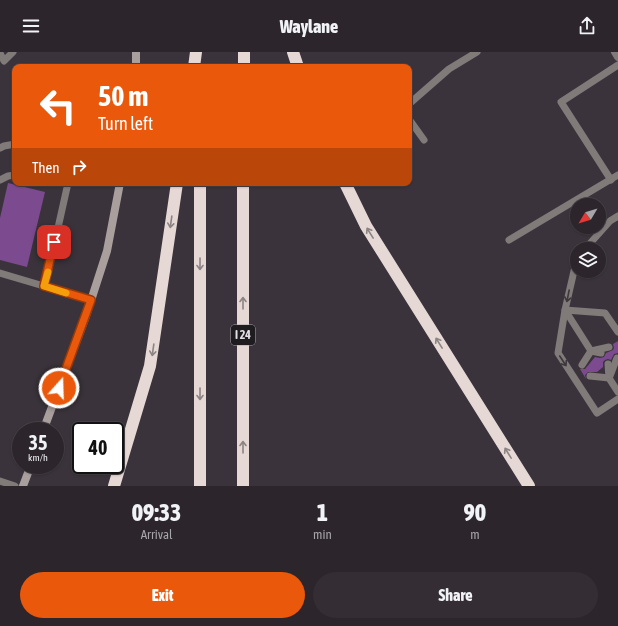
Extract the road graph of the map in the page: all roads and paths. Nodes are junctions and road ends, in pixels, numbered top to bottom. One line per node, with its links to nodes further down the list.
1 (13, 52): 9 (lane)
2 (136, 52): 11 (street)
3 (196, 52): 12 (highway)
4 (201, 52): 13 (highway)
5 (244, 52): 14 (highway)
6 (293, 52): 15 (highway)
7 (477, 52): 17 (lane)
8 (615, 52): 10 (street)
9 (0, 53)
10 (618, 57)
11 (136, 64)
12 (194, 64)
13 (200, 64)
14 (244, 64)
15 (297, 64)
16 (618, 65): 25 (lane)
17 (412, 101)
18 (412, 123): 19 (lane)
19 (424, 140)
20 (12, 145): 21 (lane)
21 (0, 148)
22 (12, 175): 24 (lane)
23 (618, 175): 25 (lane)
24 (0, 180)
25 (611, 180): 33 (lane)
26 (67, 186): 37 (lane)
27 (119, 186): 38 (street)
28 (177, 186): 58 (highway, one-way to 58)
29 (200, 186): 59 (highway, one-way to 59)
30 (243, 186): 60 (highway, I 24, one-way to 30)
31 (346, 186): 61 (highway, one-way to 31)
32 (618, 216): 34 (lane)
33 (509, 240)
34 (591, 242)
35 (0, 273): 37 (lane)
36 (573, 278): 39 (lane, one-way to 39)
37 (44, 286): 38 (lane)
38 (91, 300): 53 (street)
39 (566, 310): 40 (lane); 42 (lane); 52 (lane, one-way to 52)
40 (618, 332)
41 (609, 347): 42 (lane)
42 (591, 351): 43 (lane); 45 (lane); 47 (lane)
43 (601, 353)
44 (617, 358): 50 (lane)
45 (589, 360)
46 (608, 364): 50 (lane)
47 (582, 365)
48 (597, 372): 50 (lane)
49 (590, 376): 50 (lane)
50 (609, 378): 51 (lane)
51 (618, 392)
52 (618, 399)
53 (46, 422)
54 (28, 474): 57 (street)
55 (0, 481): 56 (lane)
56 (15, 486)
57 (23, 486)
58 (114, 486)
59 (200, 486)
60 (243, 486)
61 (529, 486)

